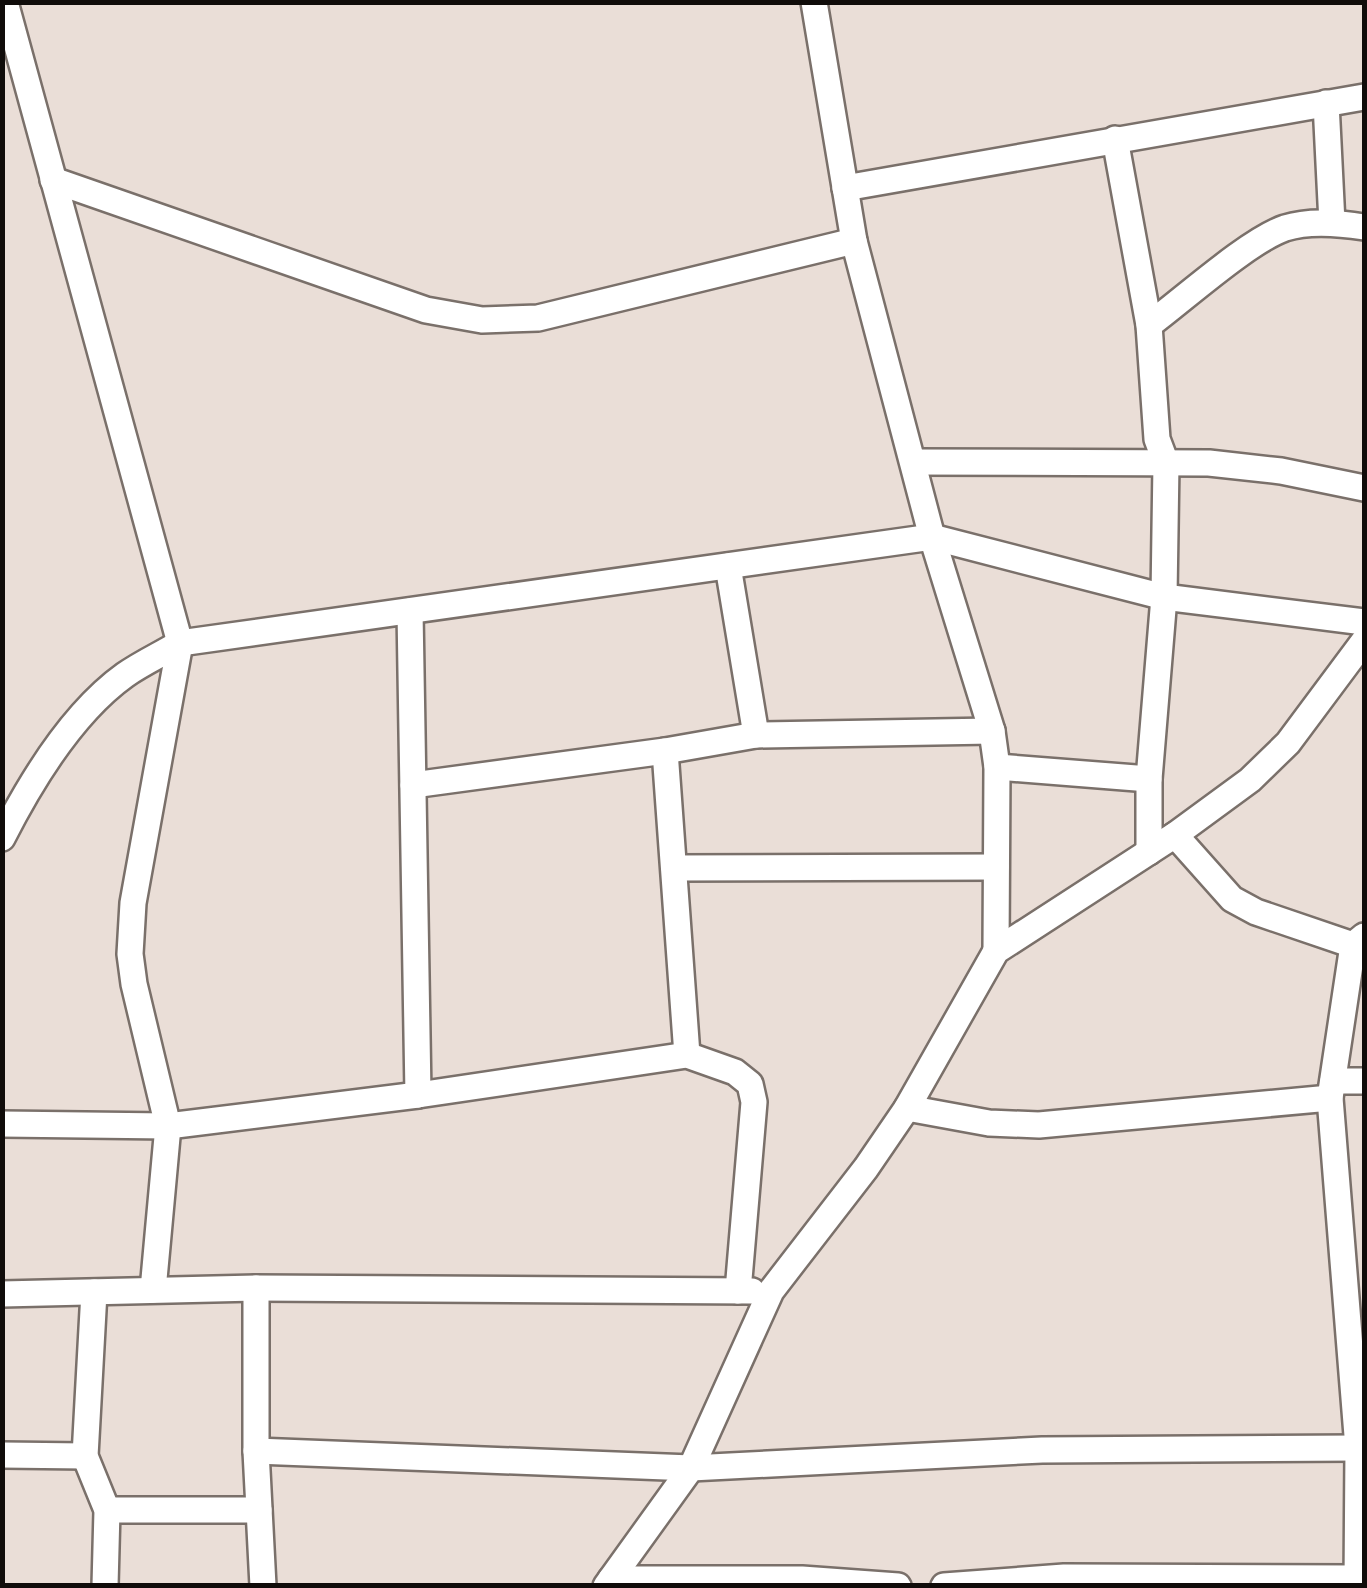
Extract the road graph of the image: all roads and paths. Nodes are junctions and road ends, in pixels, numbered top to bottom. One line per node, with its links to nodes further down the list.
1 (6, 2): 6 (street)
2 (814, 2): 7 (street)
3 (1364, 97): 4 (street)
4 (1326, 103): 5 (street); 8 (street)
5 (1115, 140): 7 (street); 11 (street)
6 (53, 180): 10 (street); 20 (street)
7 (845, 188): 10 (street)
8 (1332, 222): 9 (street); 11 (street)
9 (1364, 226)
10 (854, 241): 12 (street)
11 (1149, 325): 13 (street)
12 (912, 462): 13 (street); 15 (street)
13 (1166, 464): 14 (street); 17 (street)
14 (1364, 488)
15 (932, 537): 16 (street); 17 (street); 22 (street)
16 (728, 566): 18 (street); 23 (street)
17 (1164, 597): 19 (street); 26 (street)
18 (410, 611): 20 (street); 27 (street)
19 (1364, 622)
20 (180, 643): 29 (street); 41 (street)
21 (1360, 656): 28 (street)
22 (992, 731): 23 (street); 25 (street)
23 (756, 736): 24 (street)
24 (666, 752): 27 (street); 32 (street)
25 (996, 767): 26 (street); 31 (street)
26 (1149, 779): 30 (street)
27 (413, 786): 38 (street)
28 (1175, 835): 30 (street); 33 (street)
29 (2, 838)
30 (1149, 852): 34 (street)
31 (996, 867): 32 (street); 34 (street)
32 (674, 868): 35 (street)
33 (1359, 940): 37 (street)
34 (996, 950): 39 (street)
35 (687, 1054): 38 (street); 45 (street)
36 (1364, 1081): 37 (street)
37 (1332, 1090): 39 (street); 42 (street)
38 (418, 1096): 41 (street)
39 (906, 1108): 47 (street)
40 (2, 1124): 41 (street)
41 (168, 1126): 44 (street)
42 (1354, 1260): 49 (street)
43 (256, 1288): 44 (street); 45 (street); 51 (street)
44 (154, 1290): 46 (street)
45 (738, 1291): 47 (street)
46 (94, 1292): 48 (street); 53 (street)
47 (770, 1292): 54 (street)
48 (2, 1294)
49 (1356, 1322): 50 (street)
50 (1358, 1448): 54 (street); 60 (street)
51 (256, 1452): 54 (street); 56 (street)
52 (2, 1455): 53 (street)
53 (85, 1456): 55 (street)
54 (691, 1468): 58 (street)
55 (107, 1510): 56 (street); 61 (street)
56 (259, 1510): 62 (street)
57 (1065, 1581): 60 (street); 64 (street)
58 (609, 1582): 59 (street)
59 (802, 1582): 63 (street)
60 (1357, 1582)
61 (104, 1586)
62 (263, 1586)
63 (898, 1586)
64 (944, 1586)

